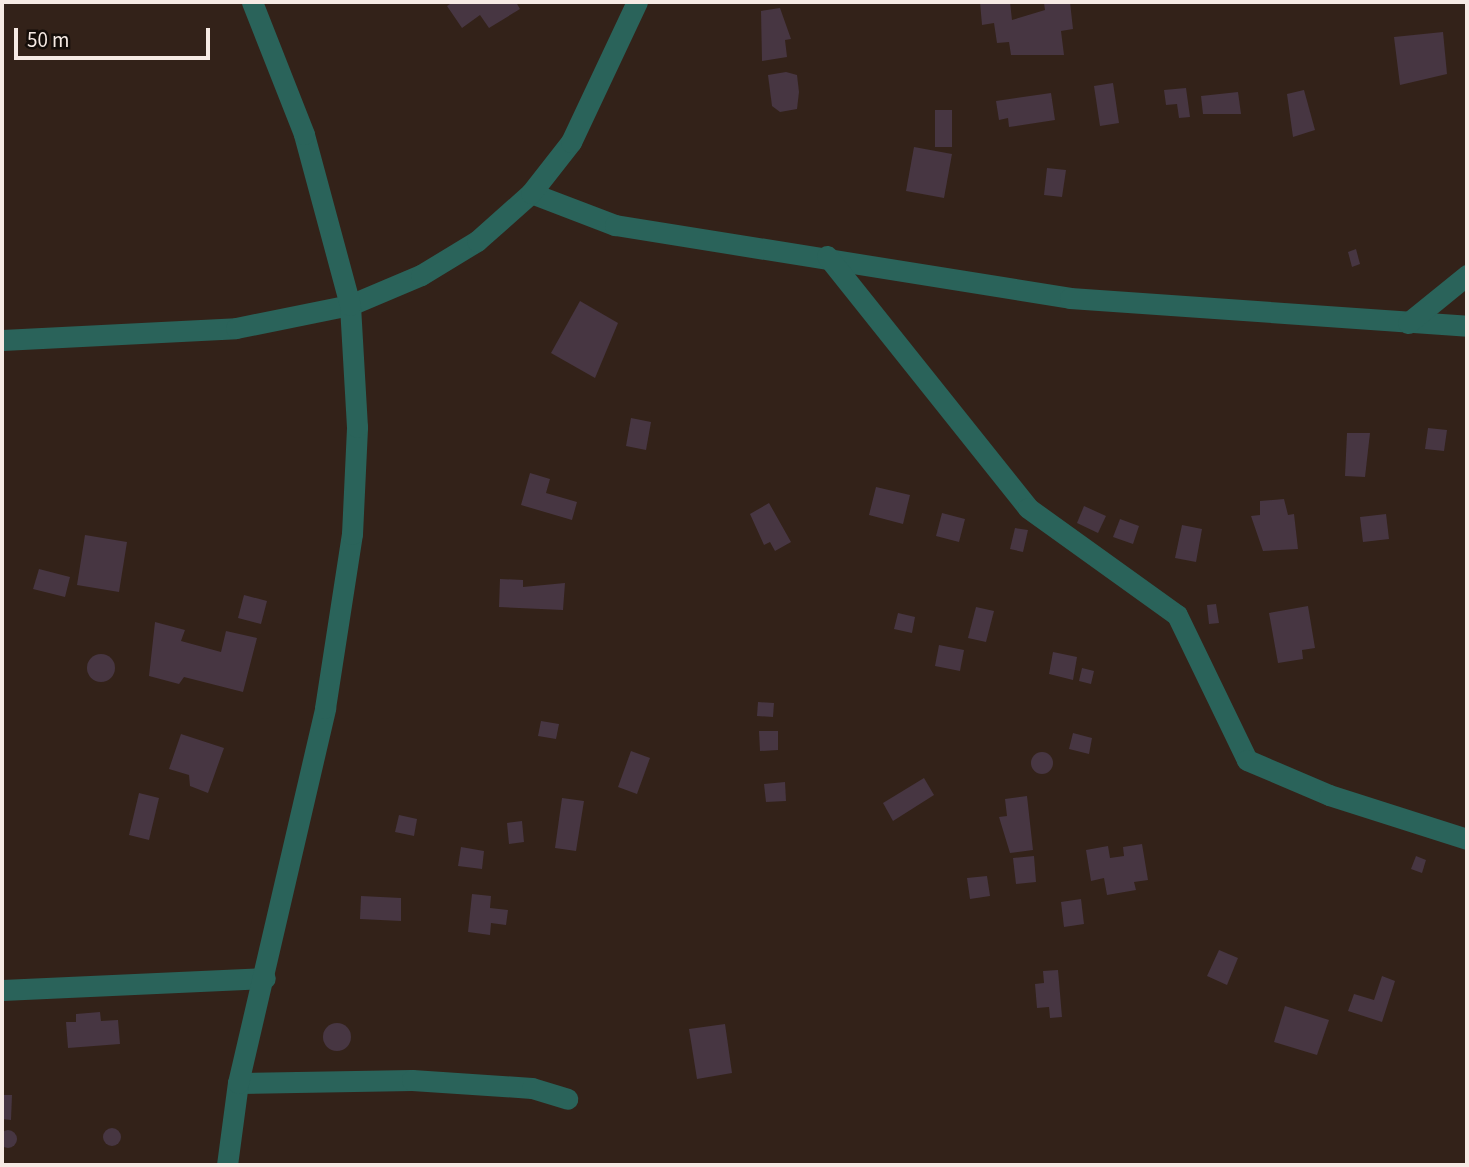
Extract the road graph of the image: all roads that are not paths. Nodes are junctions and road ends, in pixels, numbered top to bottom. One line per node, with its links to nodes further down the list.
1 (252, 2): 6 (street)
2 (637, 2): 3 (street)
3 (531, 193): 4 (street); 6 (street)
4 (827, 256): 7 (street); 10 (street)
5 (1467, 275): 7 (street)
6 (349, 305): 9 (street); 11 (street)
7 (1408, 323): 8 (street)
8 (1467, 326)
9 (2, 340)
10 (1467, 839)
11 (265, 978): 12 (street); 13 (street)
12 (2, 990)
13 (238, 1083): 14 (street); 15 (street)
14 (567, 1099)
15 (227, 1165)

